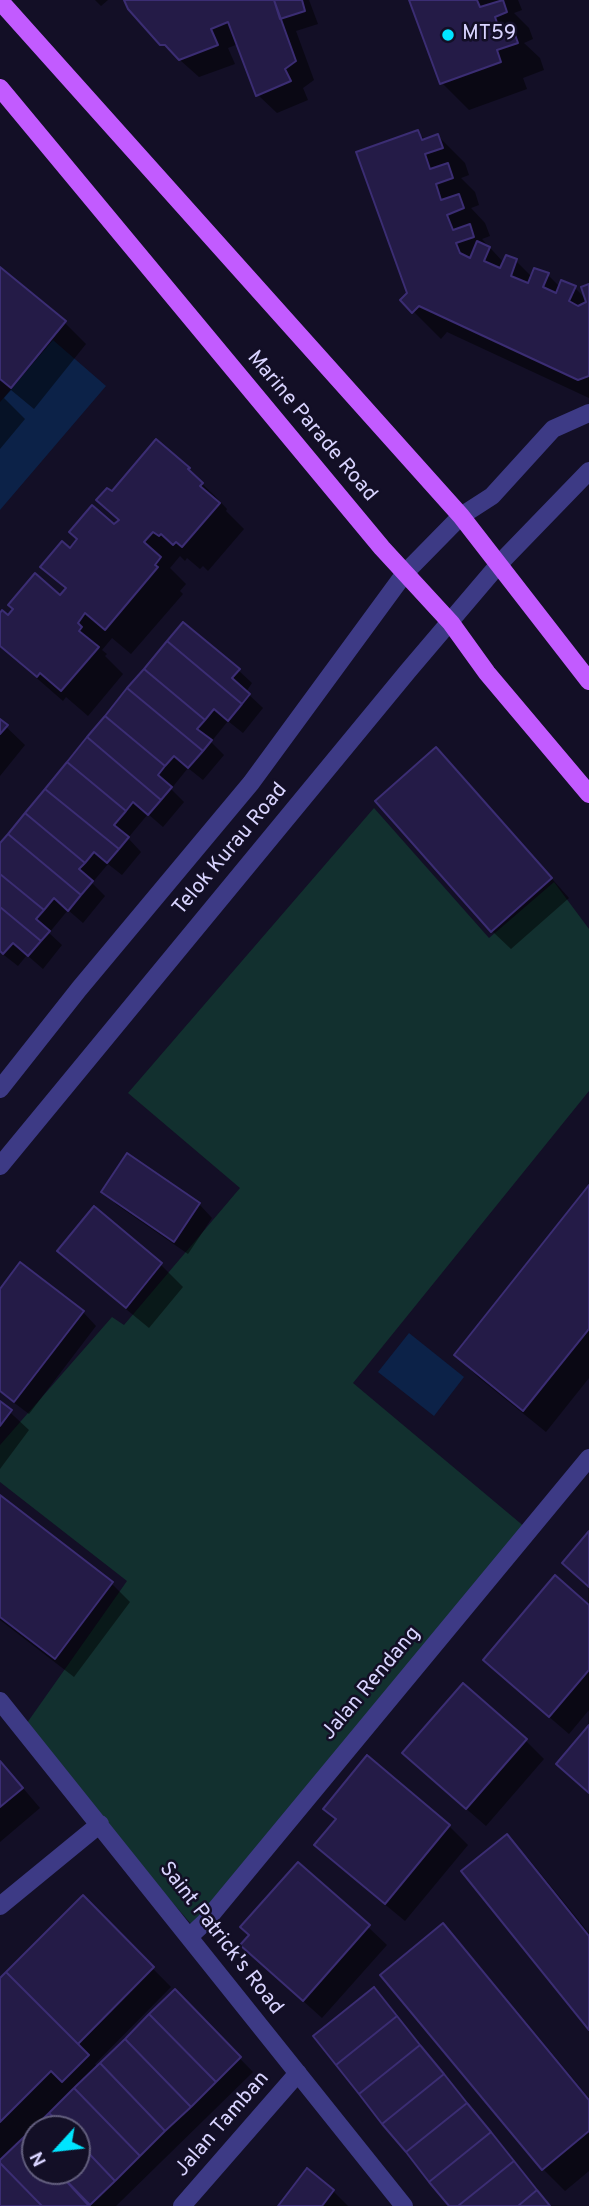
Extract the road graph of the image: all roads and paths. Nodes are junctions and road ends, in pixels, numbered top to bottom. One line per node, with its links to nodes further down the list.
1 (0, 1): 5 (main road)
2 (0, 88): 7 (main road, Marine Parade Road)
3 (589, 413): 5 (street, Telok Kurau Road)
4 (589, 471): 6 (street, Telok Kurau Road)
5 (461, 516): 6 (main road); 7 (street, Telok Kurau Road)
6 (499, 564): 8 (street, Telok Kurau Road); 9 (main road)
7 (405, 573): 8 (main road, Marine Parade Road); 11 (street, Telok Kurau Road)
8 (451, 623): 10 (main road, Marine Parade Road); 12 (street, Telok Kurau Road)
9 (589, 681)
10 (589, 794)
11 (0, 1089)
12 (0, 1166)
13 (589, 1458): 17 (street, Jalan Rendang)
14 (0, 1701): 15 (street, Saint Patrick's Road)
15 (100, 1824): 16 (street); 17 (street, Saint Patrick's Road)
16 (0, 1906)
17 (189, 1937): 18 (street, Saint Patrick's Road)
18 (298, 2073): 19 (street, Jalan Tamban); 20 (street, Saint Patrick's Road)
19 (182, 2206)
20 (404, 2206)

